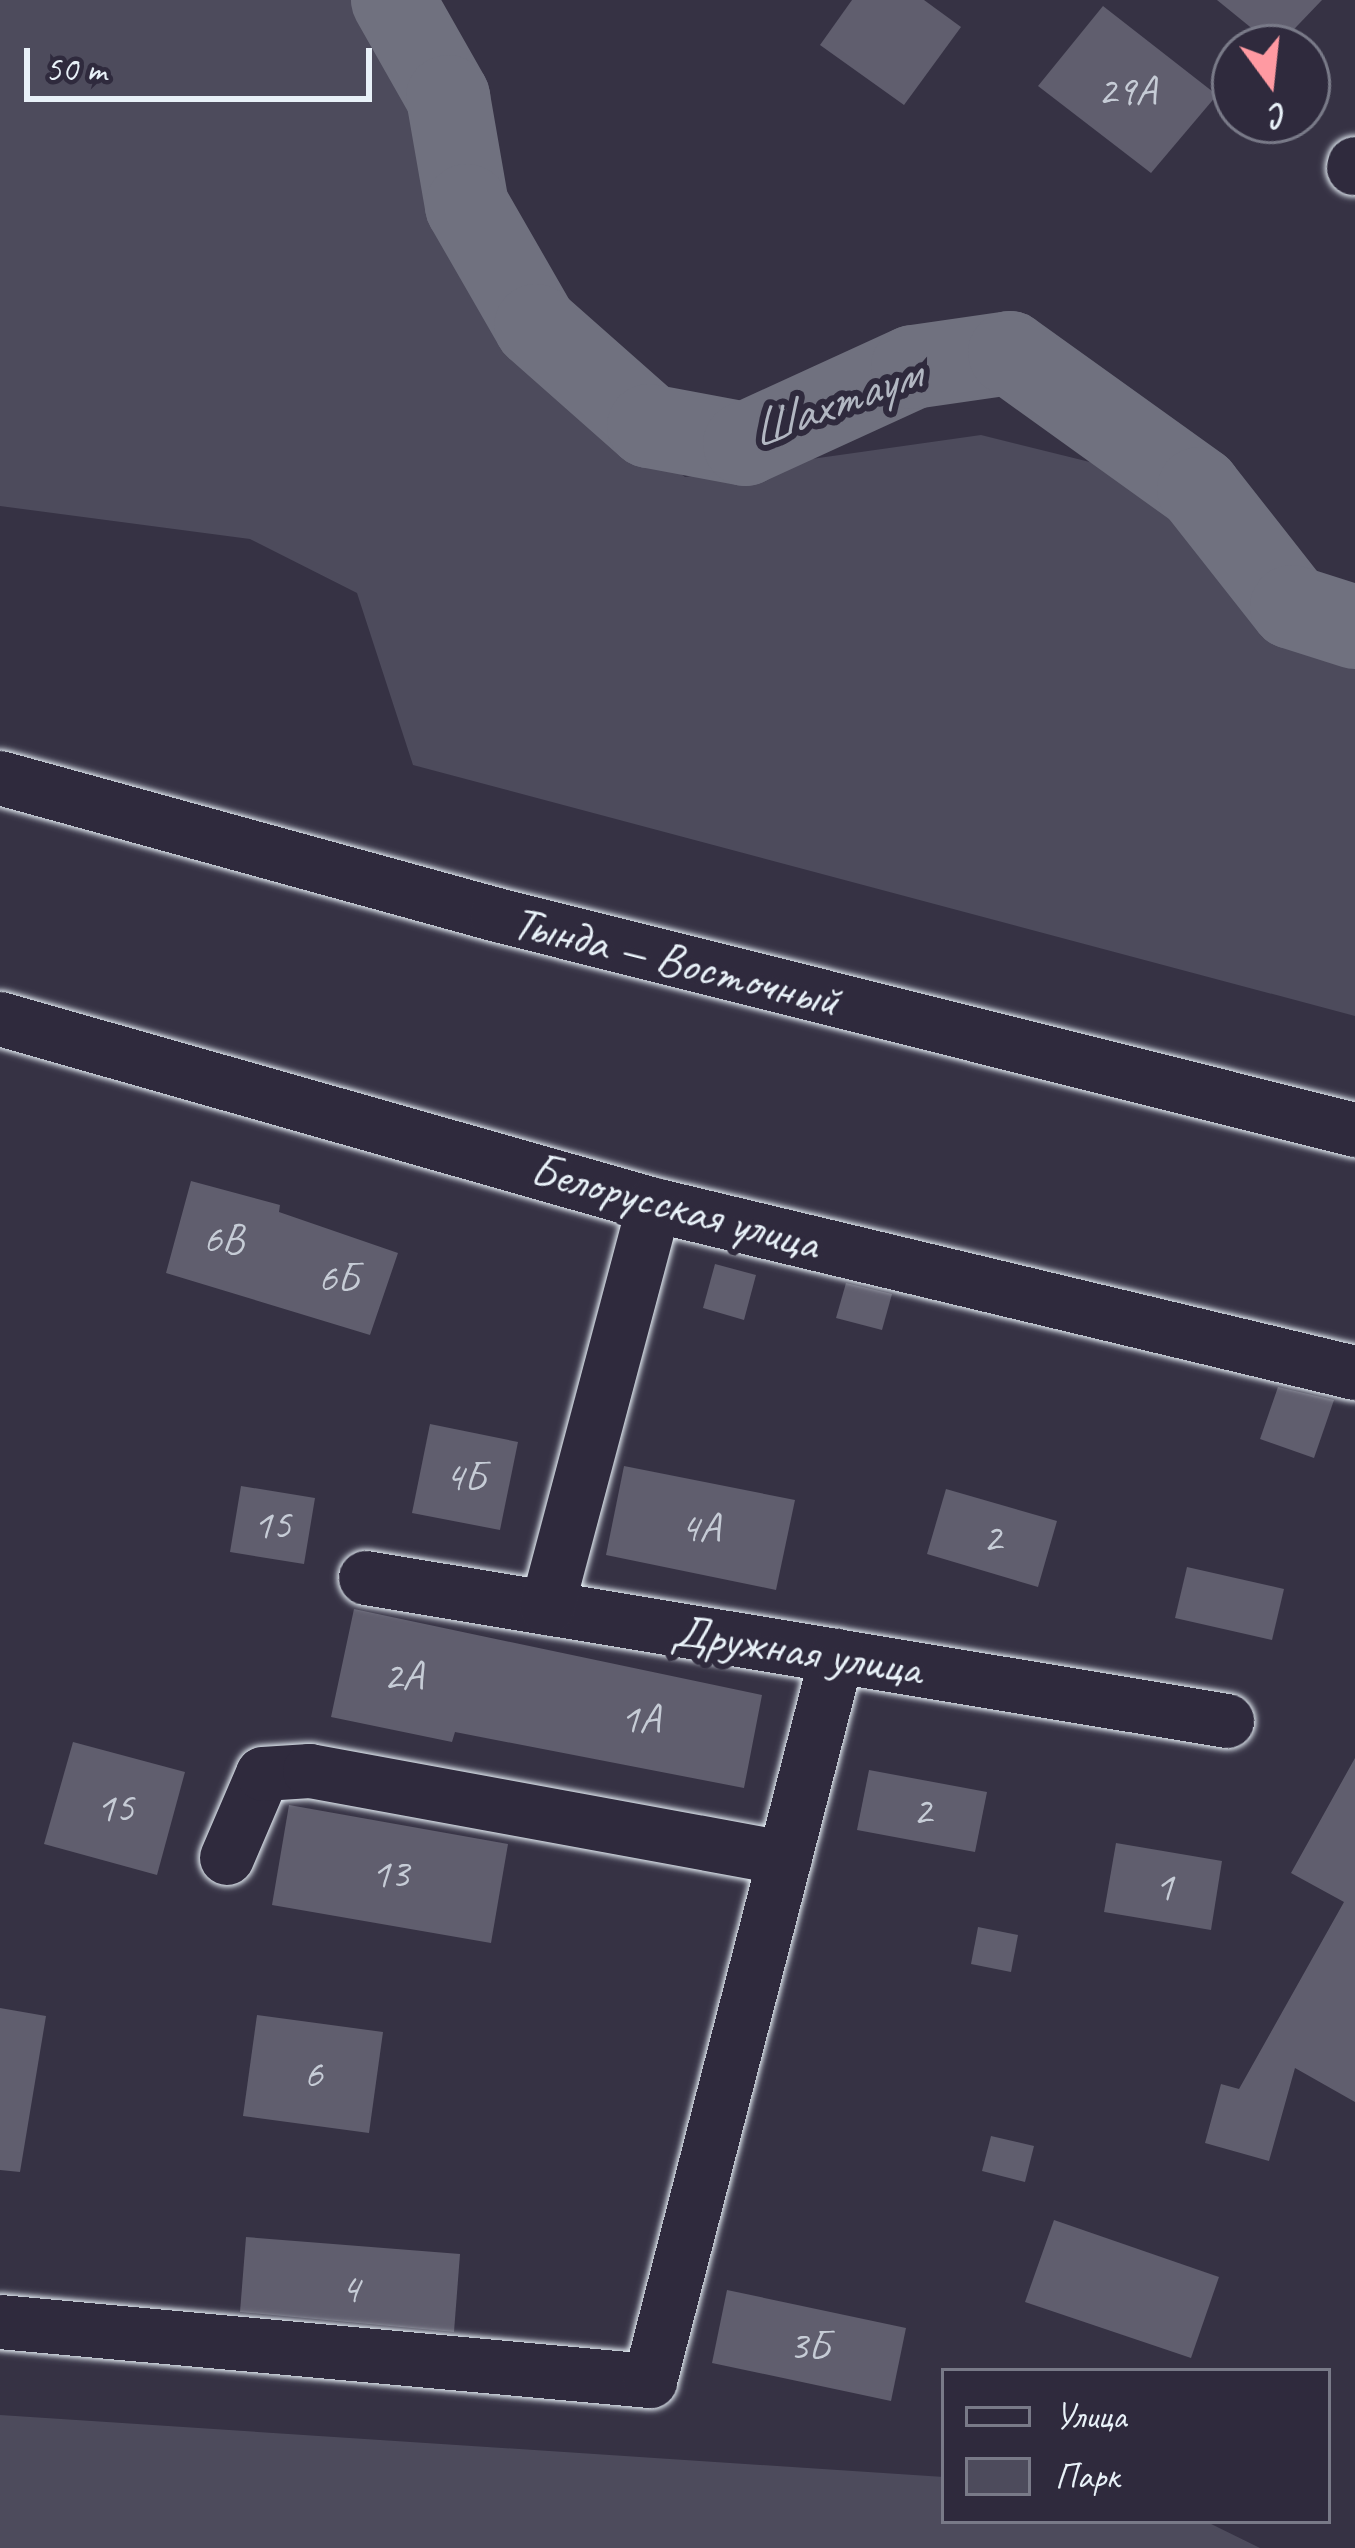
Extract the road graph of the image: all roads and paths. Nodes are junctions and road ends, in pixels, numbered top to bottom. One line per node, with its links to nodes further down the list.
1 (0, 778): 3 (street, Тында — Восточный)
2 (0, 1019): 4 (street, Белорусская улица)
3 (1355, 1130)
4 (654, 1204): 5 (street, Белорусская улица); 7 (street)
5 (1355, 1373)
6 (367, 1578): 7 (street, Дружная улица)
7 (548, 1608): 8 (street, Дружная улица)
8 (837, 1656): 9 (street, Дружная улица); 11 (street)
9 (1227, 1721)
10 (227, 1858): 11 (street)
11 (785, 1858): 12 (street)
12 (0, 2322)

